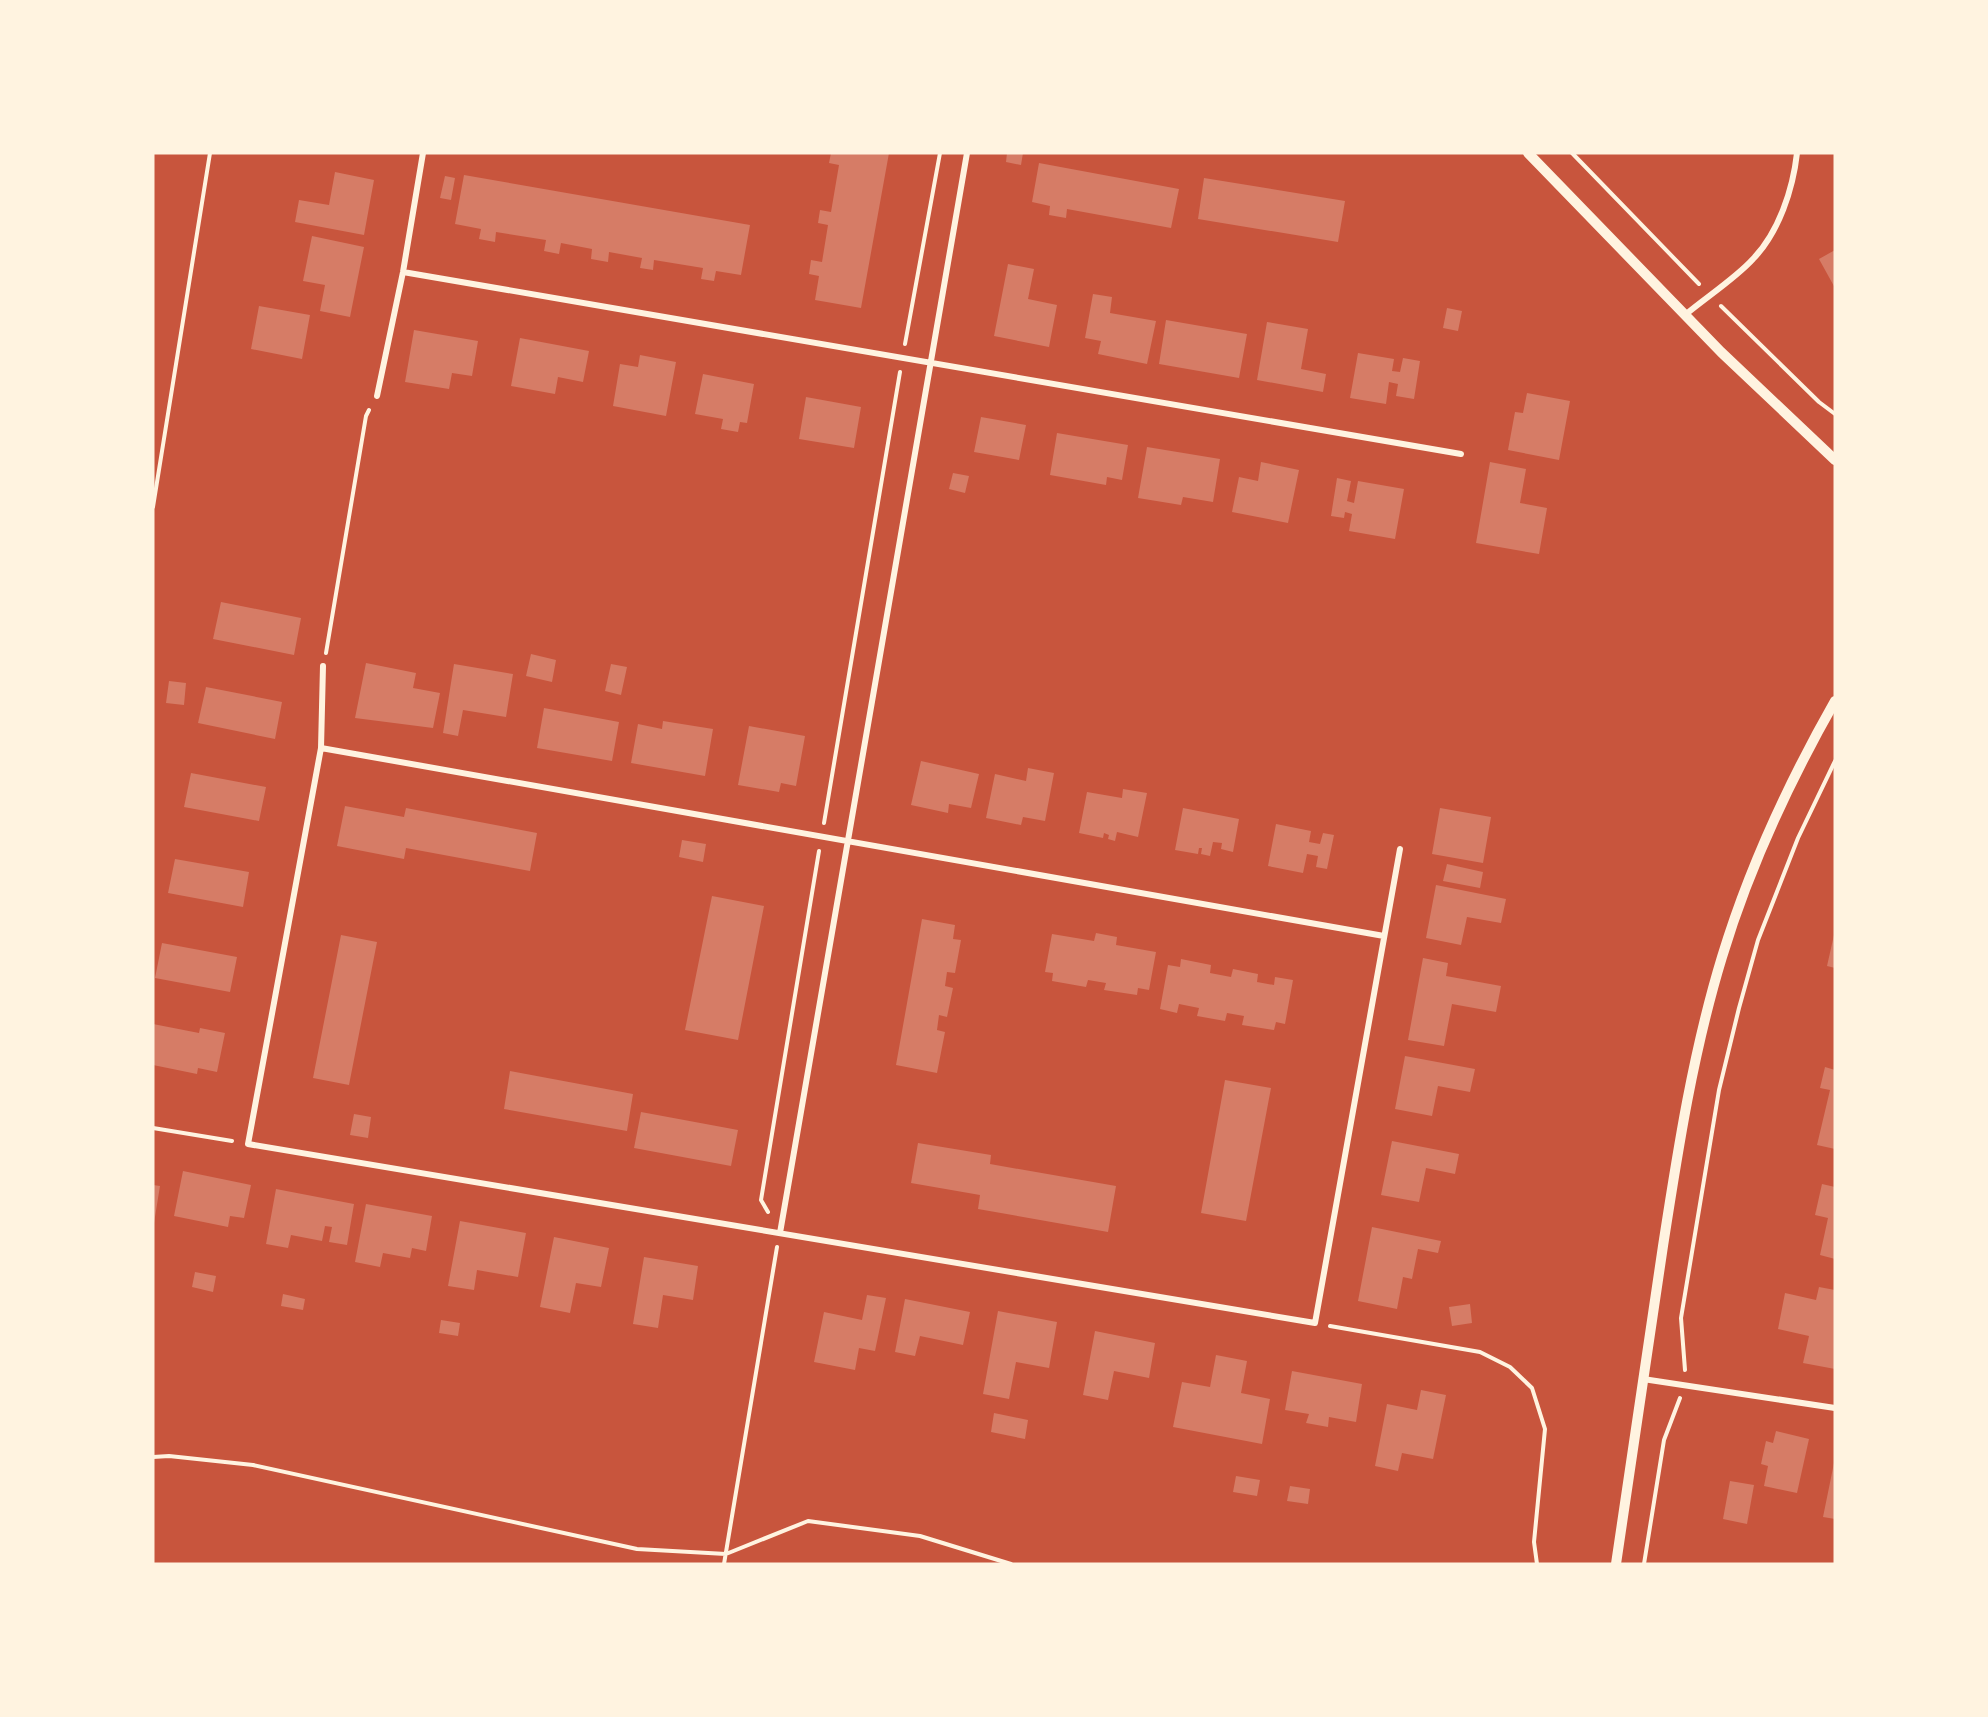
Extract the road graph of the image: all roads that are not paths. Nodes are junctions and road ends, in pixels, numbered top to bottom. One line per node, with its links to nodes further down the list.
1 (423, 153): 5 (street)
2 (967, 153): 7 (street)
3 (1528, 153): 6 (street)
4 (1797, 153): 6 (street)
5 (403, 272): 7 (street); 8 (street)
6 (1684, 315): 10 (street)
7 (931, 362): 9 (street); 14 (street)
8 (377, 396)
9 (1461, 454)
10 (1835, 460)
11 (323, 666): 13 (street)
12 (1835, 701): 18 (street)
13 (321, 748): 14 (street); 17 (street)
14 (848, 841): 16 (street); 17 (street)
15 (1400, 849): 16 (street)
16 (1384, 936): 17 (street)
17 (780, 1233)
18 (1643, 1379): 19 (street); 20 (street)
19 (1835, 1408)
20 (1616, 1564)

